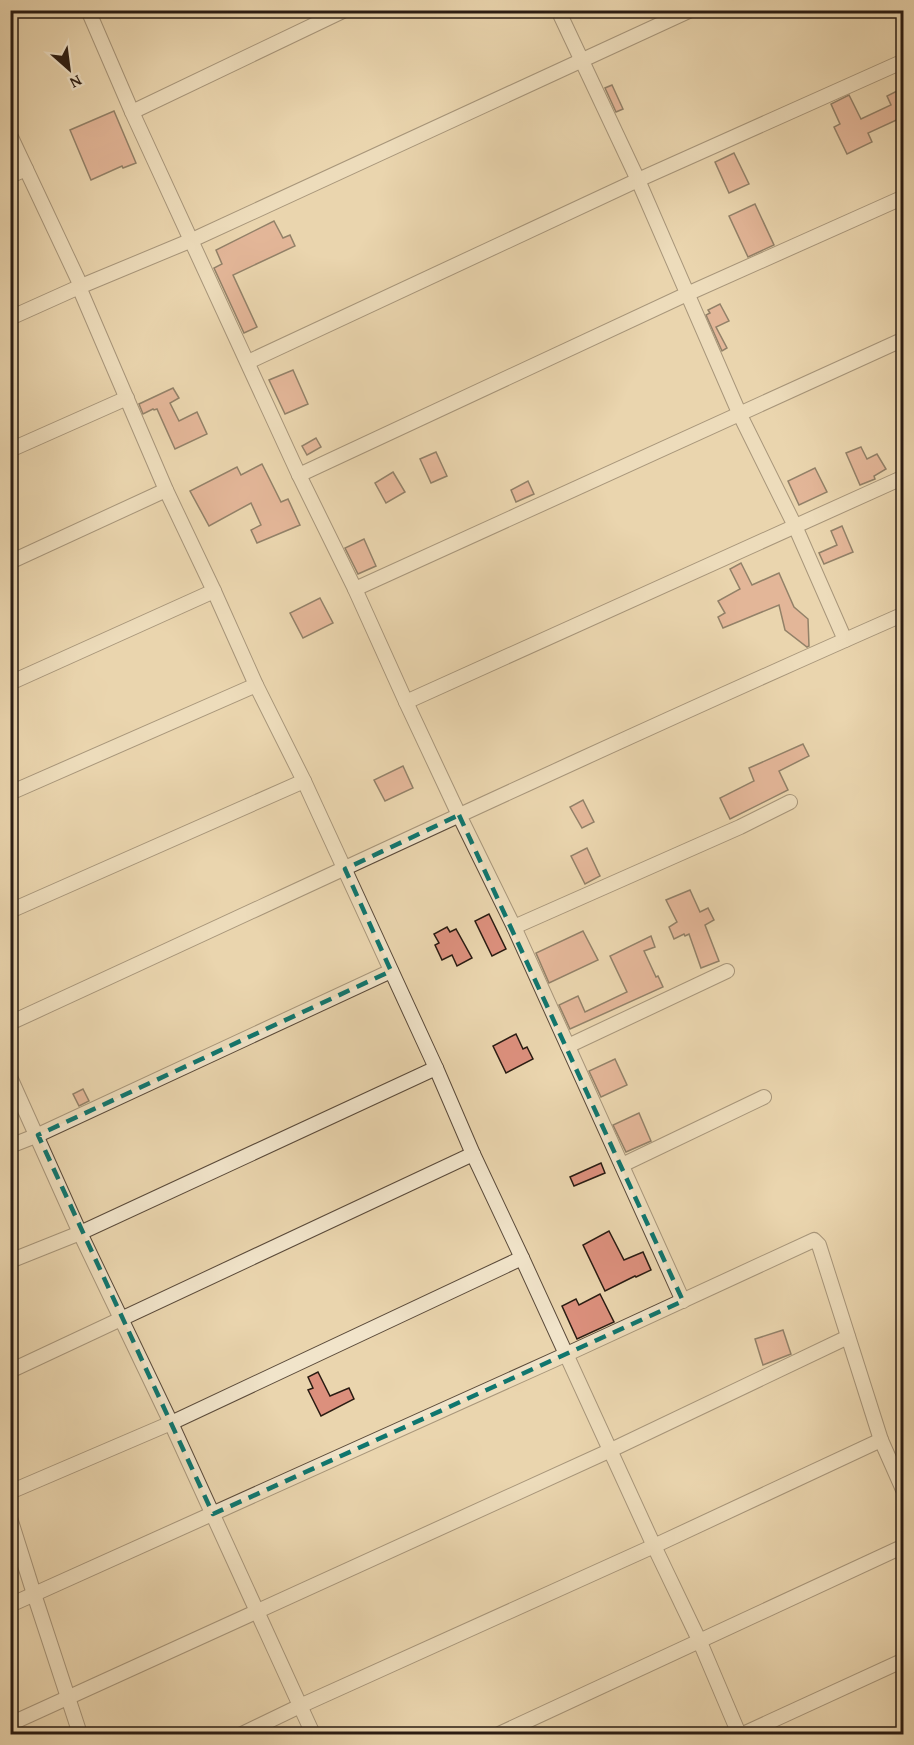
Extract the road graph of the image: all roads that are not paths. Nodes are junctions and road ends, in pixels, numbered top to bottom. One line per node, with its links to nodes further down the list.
1 (88, 10): 7 (street)
2 (345, 10): 7 (street)
3 (558, 10): 6 (street)
4 (690, 10): 6 (street)
5 (903, 61): 11 (street)
6 (581, 62): 11 (street); 13 (street)
7 (132, 112): 13 (street)
8 (10, 135): 9 (street)
9 (26, 169): 10 (street); 14 (street)
10 (10, 176)
11 (638, 180): 15 (street); 18 (street)
12 (903, 197): 15 (street)
13 (192, 240): 14 (street); 18 (street)
14 (80, 286): 16 (street); 19 (street)
15 (687, 294): 20 (street); 22 (street)
16 (10, 318)
17 (903, 339): 20 (street)
18 (249, 362): 22 (street)
19 (127, 398): 21 (street); 24 (street)
20 (740, 415): 25 (street); 27 (street)
21 (10, 450)
22 (300, 475): 27 (street)
23 (903, 477): 25 (street)
24 (166, 490): 26 (street); 28 (street)
25 (795, 526): 30 (street); 33 (street)
26 (10, 562)
27 (355, 589): 33 (street)
28 (214, 591): 31 (street); 32 (street)
29 (903, 614): 30 (street)
30 (845, 640): 37 (street)
31 (10, 683)
32 (256, 685): 34 (street); 35 (street)
33 (406, 702): 37 (street)
34 (304, 781): 38 (street); 39 (street)
35 (10, 793)
36 (790, 802): 40 (street)
37 (459, 815): 38 (street); 40 (street)
38 (345, 870): 41 (street); 43 (street)
39 (10, 911)
40 (514, 927): 44 (street)
41 (391, 971): 45 (street); 48 (street)
42 (727, 971): 44 (street)
43 (10, 1023)
44 (568, 1046): 51 (street)
45 (436, 1068): 50 (street); 54 (street)
46 (10, 1077): 48 (street)
47 (764, 1097): 51 (street)
48 (38, 1135): 49 (street); 54 (street)
49 (10, 1146)
50 (473, 1154): 55 (street); 58 (street)
51 (622, 1165): 57 (street)
52 (903, 1185): 53 (street)
53 (903, 1198)
54 (80, 1233): 56 (street); 58 (street)
55 (522, 1258): 60 (street); 62 (street)
56 (10, 1261)
57 (683, 1301): 59 (street); 60 (street)
58 (121, 1320): 61 (street); 62 (street)
59 (848, 1337): 63 (street); 64 (street)
60 (567, 1354): 64 (street); 67 (street)
61 (10, 1371)
62 (171, 1423): 65 (street); 67 (street)
63 (881, 1440): 66 (street); 69 (street)
64 (611, 1450): 69 (street); 73 (street)
65 (10, 1492)
66 (903, 1492)
67 (213, 1514): 71 (street); 73 (street)
68 (10, 1518): 71 (street)
69 (654, 1546): 74 (street); 77 (street)
70 (903, 1546): 74 (street)
71 (33, 1594): 72 (street); 76 (street)
72 (10, 1605)
73 (256, 1611): 76 (street); 77 (street)
74 (700, 1642): 82 (street); 83 (street)
75 (903, 1660): 83 (street)
76 (68, 1699): 78 (street); 79 (street)
77 (300, 1706): 80 (street); 81 (street)
78 (10, 1724)
79 (80, 1734)
80 (242, 1734)
81 (313, 1734)
82 (499, 1734)
83 (741, 1734)

